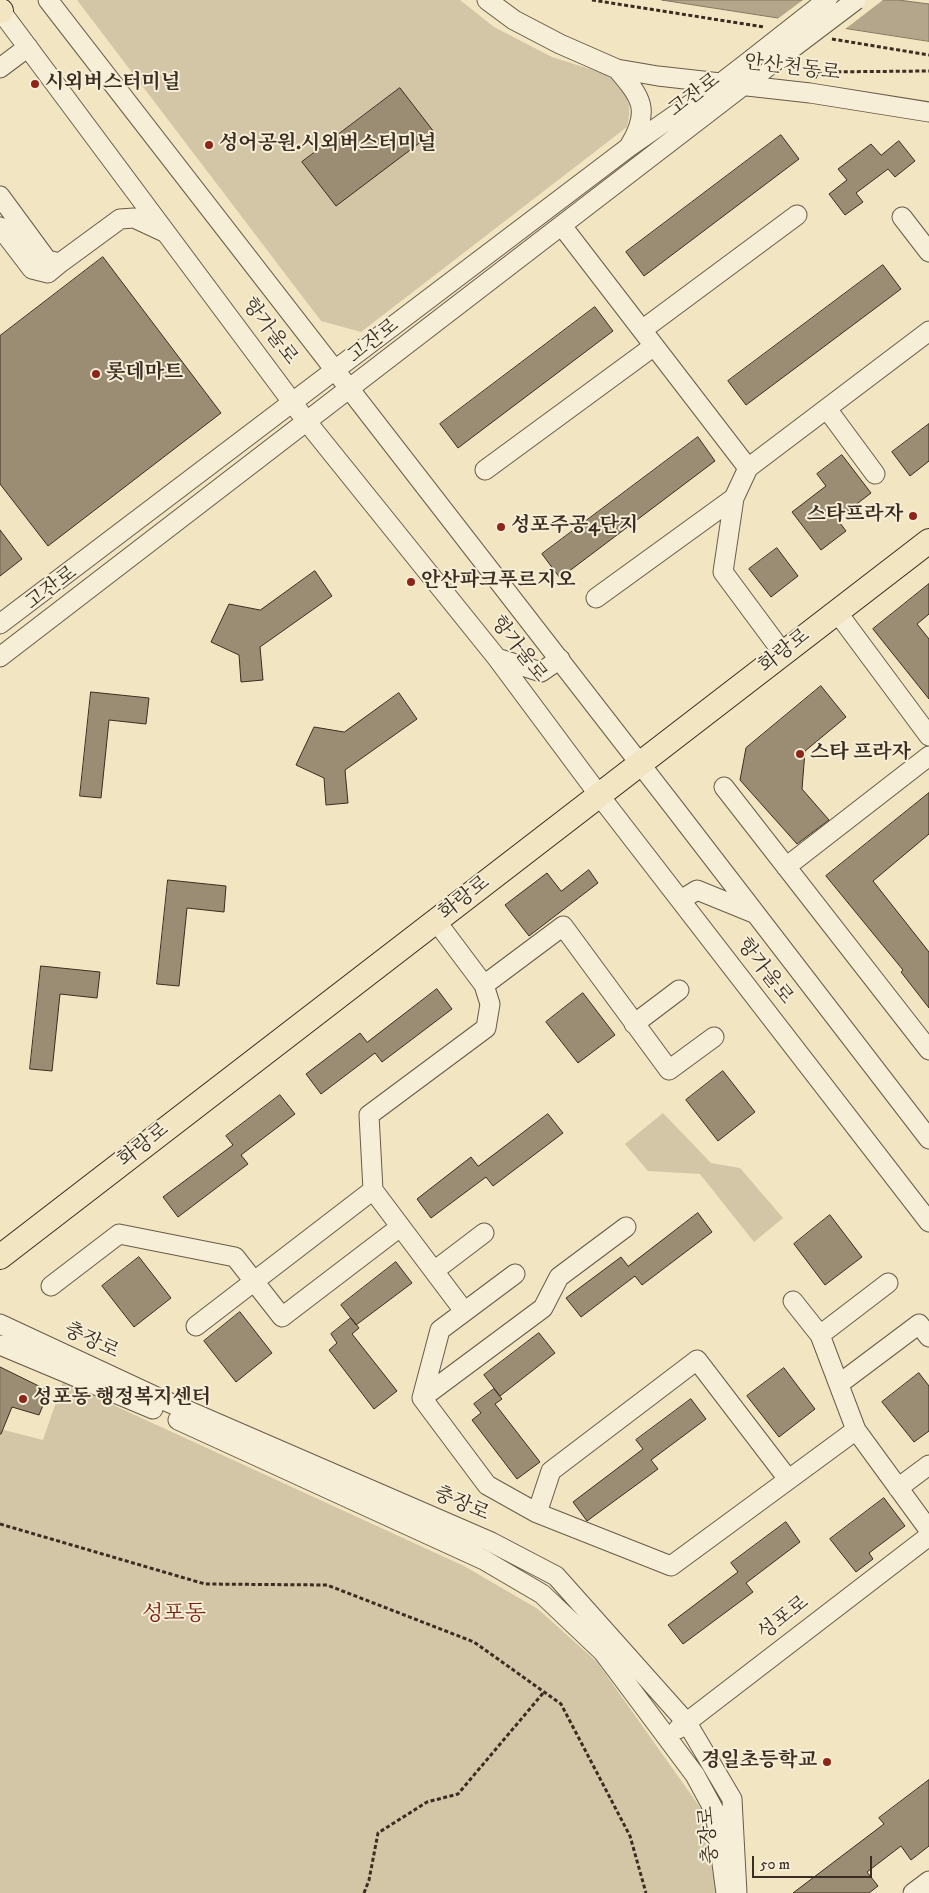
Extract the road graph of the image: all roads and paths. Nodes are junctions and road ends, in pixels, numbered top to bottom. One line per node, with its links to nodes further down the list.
1 (48, 0): 30 (street, 항가울로)
2 (487, 0): 12 (street, 안산천동로)
3 (592, 0): 7 (path)
4 (827, 0): 14 (street, 고잔로, bridge)
5 (856, 0): 15 (street, 고잔로, bridge)
6 (0, 10): 9 (street, 항가울로)
7 (764, 28)
8 (822, 37): 10 (path)
9 (28, 47): 11 (street); 24 (street, 항가울로)
10 (929, 55)
11 (0, 68)
12 (617, 69): 14 (street, 안산천동로); 18 (street)
13 (929, 71): 16 (path)
14 (721, 84): 15 (street, 안산천동로); 18 (street, 고잔로)
15 (746, 85): 16 (street, 안산천동로); 22 (street, 고잔로)
16 (810, 93): 17 (street, 안산천동로)
17 (929, 112)
18 (629, 147): 30 (street, 고잔로)
19 (0, 196): 26 (street)
20 (797, 215): 27 (street)
21 (902, 217): 25 (street)
22 (562, 226): 27 (street); 31 (street, 고잔로)
23 (0, 228): 26 (street)
24 (166, 233): 26 (street); 32 (street, 항가울로)
25 (929, 252)
26 (60, 263)
27 (642, 330): 29 (street)
28 (929, 331): 33 (street)
29 (654, 346): 35 (street); 36 (street)
30 (334, 370): 31 (street, 항가울로); 32 (street, 고잔로)
31 (349, 390): 34 (street, 고잔로); 46 (street, 항가울로)
32 (292, 401): 34 (street, 항가울로); 42 (street, 고잔로)
33 (826, 409): 35 (street); 37 (street)
34 (307, 422): 44 (street, 고잔로); 45 (street, 항가울로)
35 (748, 468): 38 (street)
36 (485, 470)
37 (875, 474)
38 (734, 498): 40 (street); 43 (street)
39 (929, 541): 41 (main road, 화랑로)
40 (596, 598)
41 (836, 612): 43 (main road, 화랑로); 47 (street)
42 (0, 624)
43 (783, 653): 49 (main road, 화랑로)
44 (0, 657)
45 (497, 658): 46 (street); 51 (street, 항가울로)
46 (560, 659): 49 (street, 항가울로)
47 (929, 736)
48 (929, 756): 52 (street)
49 (641, 763): 51 (main road, 화랑로); 54 (street, 항가울로)
50 (724, 787): 52 (street)
51 (599, 795): 53 (street, 항가울로); 55 (main road, 화랑로)
52 (786, 867): 60 (street)
53 (681, 900): 54 (street); 63 (street, 항가울로)
54 (757, 915): 61 (street, 항가울로)
55 (436, 921): 56 (street); 67 (main road, 화랑로)
56 (484, 985): 58 (street); 62 (street)
57 (679, 990): 58 (street)
58 (634, 1024): 59 (street)
59 (714, 1037)
60 (929, 1050)
61 (929, 1139)
62 (372, 1190): 64 (street); 70 (street)
63 (929, 1222)
64 (400, 1227): 68 (street); 70 (street)
65 (626, 1227): 81 (street)
66 (484, 1234): 68 (street)
67 (0, 1257)
68 (434, 1271): 74 (street)
69 (514, 1274): 74 (street)
70 (254, 1281): 72 (street); 76 (street)
71 (888, 1283): 77 (street)
72 (51, 1286)
73 (793, 1301): 77 (street)
74 (464, 1311): 81 (street)
75 (0, 1324): 91 (street, 충장로)
76 (196, 1326)
77 (820, 1335): 80 (street)
78 (929, 1337): 80 (street)
79 (0, 1345): 92 (street, 충장로)
80 (838, 1384): 82 (street)
81 (422, 1398): 86 (street)
82 (856, 1430): 84 (street); 85 (street)
83 (929, 1465): 85 (street)
84 (788, 1480): 86 (street); 86 (street)
85 (898, 1488): 88 (street)
86 (537, 1513)
87 (0, 1524): 90 (path)
88 (929, 1530)
89 (929, 1536): 91 (street, 성포로)
90 (544, 1692): 94 (path); 95 (path)
91 (687, 1723): 92 (street, 성포로); 97 (street, 충장로)
92 (666, 1738): 96 (street, 충장로)
93 (929, 1880): 98 (street)
94 (364, 1893)
95 (646, 1893)
96 (726, 1893)
97 (737, 1893)
98 (913, 1893)

